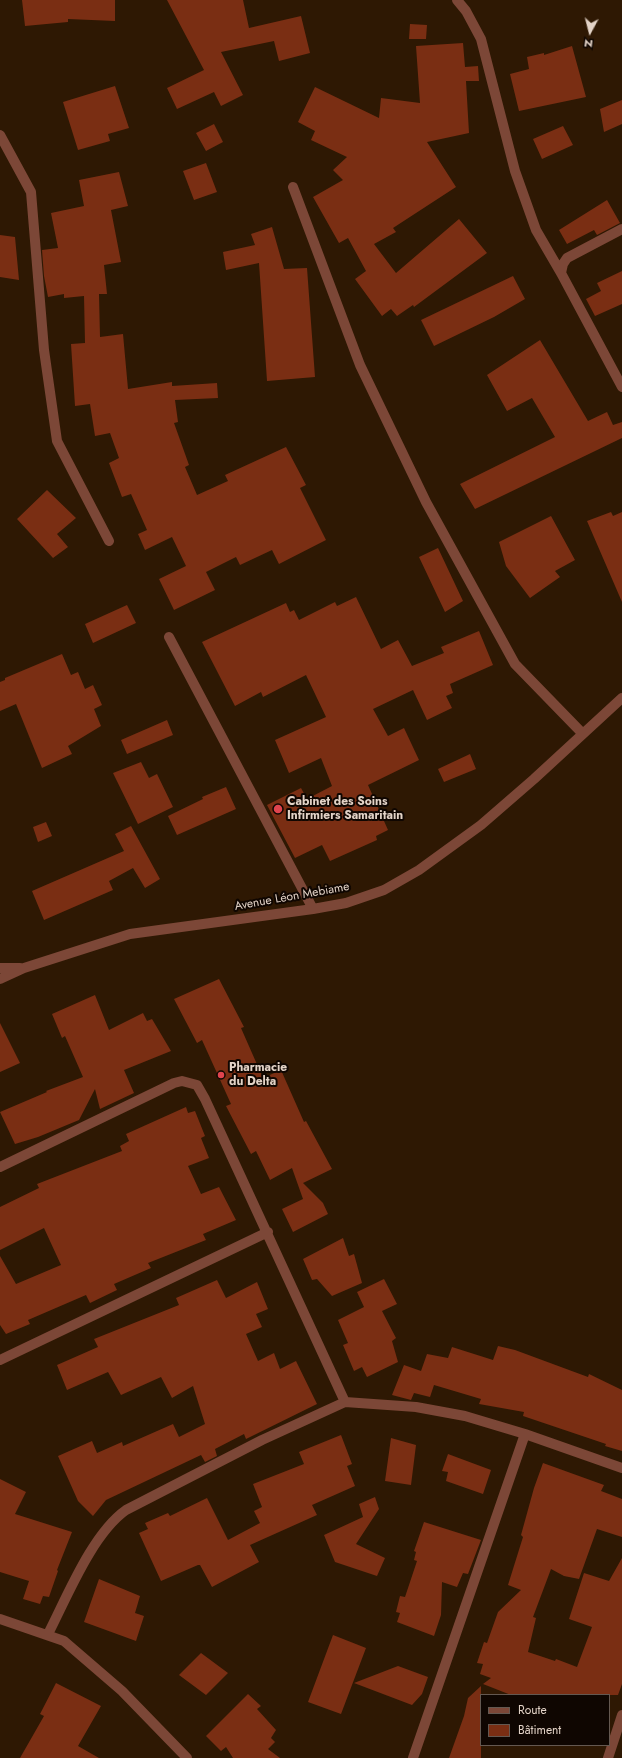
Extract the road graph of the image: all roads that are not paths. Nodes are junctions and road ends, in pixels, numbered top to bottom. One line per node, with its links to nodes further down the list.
1 (457, 0): 5 (street)
2 (0, 135): 7 (street)
3 (293, 187): 10 (street)
4 (622, 228): 5 (street)
5 (561, 273): 6 (street)
6 (622, 387)
7 (109, 541)
8 (169, 637): 11 (street)
9 (622, 698): 10 (street, Avenue Léon Mebiame)
10 (583, 734): 11 (street, Avenue Léon Mebiame)
11 (313, 909): 13 (street, Avenue Léon Mebiame)
12 (0, 968): 13 (street)
13 (24, 968): 14 (street, Avenue Léon Mebiame)
14 (0, 979)
15 (0, 1167): 16 (street)
16 (268, 1232): 17 (street); 18 (street)
17 (0, 1360)
18 (345, 1402): 19 (street); 22 (street)
19 (525, 1434): 20 (street); 25 (street)
20 (622, 1468)
21 (0, 1619): 22 (street)
22 (48, 1634): 24 (street)
23 (622, 1715): 26 (street)
24 (187, 1758)
25 (413, 1758)
26 (608, 1758)

